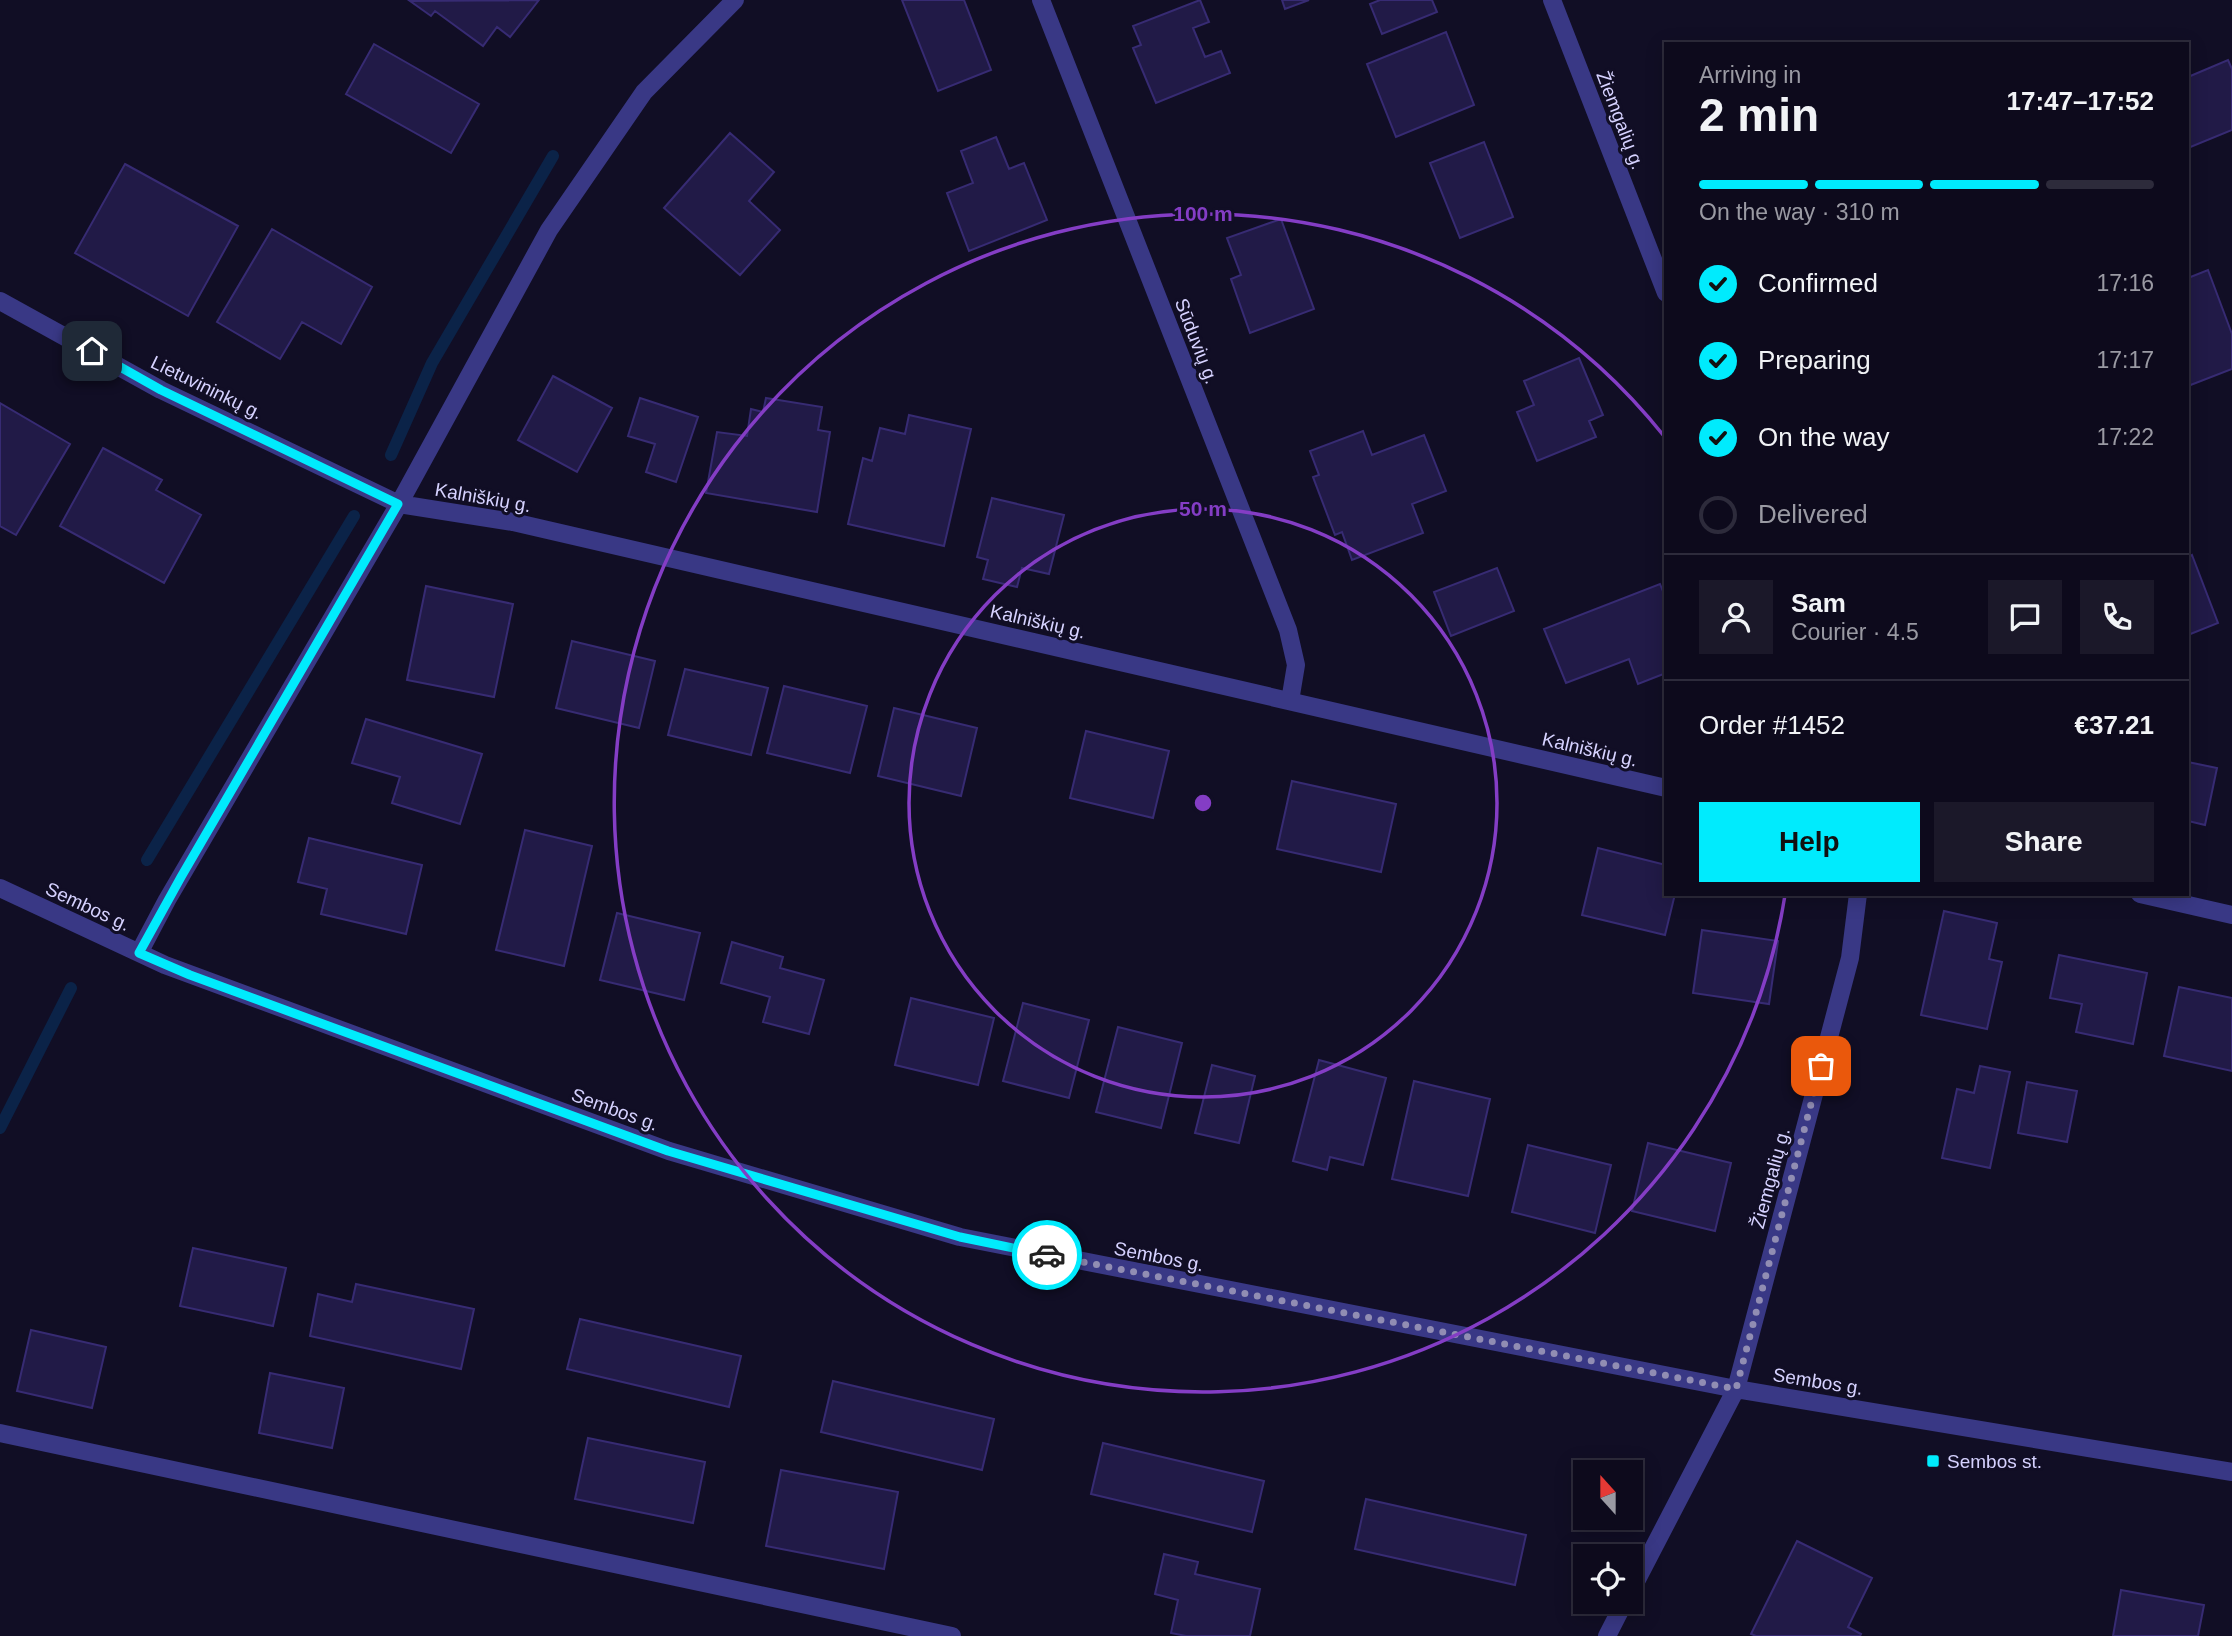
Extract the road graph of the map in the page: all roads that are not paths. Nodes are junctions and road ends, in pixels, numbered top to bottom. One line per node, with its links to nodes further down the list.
1 (735, 0): 6 (street, Kalniškių g.)
2 (1041, 0): 7 (street, Sūduvių g.)
3 (1552, 0): 4 (street, Žiemgalių g.)
4 (1664, 288)
5 (0, 301): 6 (street, Lietuvininkų g.)
6 (398, 504): 7 (street, Kalniškių g.); 13 (street, Kalniškių g.)
7 (1290, 701): 8 (street, Kalniškių g.)
8 (1664, 788)
9 (0, 888): 13 (street, Sembos g.)
10 (1858, 896): 14 (street, Žiemgalių g.)
11 (2149, 896): 12 (street)
12 (2232, 915)
13 (139, 953): 14 (street, Sembos g.)
14 (1736, 1389): 16 (street, Sembos g.); 17 (street, Žiemgalių g.)
15 (0, 1433): 19 (street)
16 (2232, 1472)
17 (1643, 1568)
18 (1618, 1614): 20 (street)
19 (952, 1636)
20 (1607, 1636)

